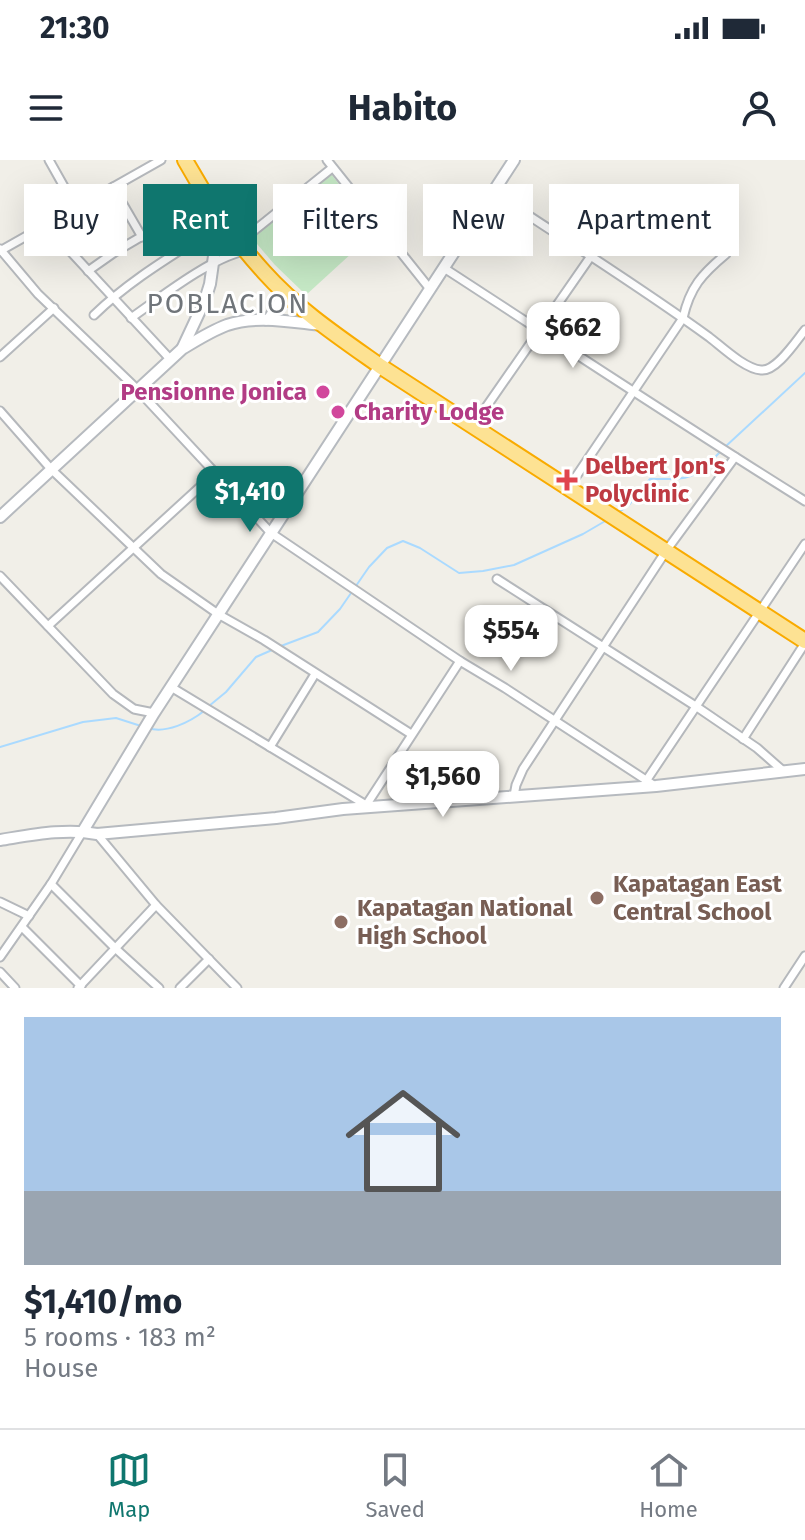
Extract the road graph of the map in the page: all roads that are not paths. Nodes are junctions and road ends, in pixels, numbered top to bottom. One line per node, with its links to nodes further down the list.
1 (49, 160): 6 (street)
2 (161, 160): 7 (street)
3 (185, 160): 8 (highway)
4 (514, 160): 9 (street)
5 (329, 164): 11 (street); 26 (street)
6 (62, 184)
7 (118, 184)
8 (199, 184)
9 (498, 184)
10 (127, 211): 13 (street)
11 (257, 233)
12 (24, 237): 14 (street)
13 (142, 237): 25 (street)
14 (0, 250): 29 (street)
15 (74, 256): 25 (street)
16 (169, 256): 28 (street)
17 (215, 256): 23 (street)
18 (226, 256): 23 (street)
19 (251, 256): 27 (highway)
20 (452, 256): 24 (street)
21 (591, 256): 32 (street); 35 (street)
22 (724, 256): 32 (street)
23 (214, 263): 31 (street); 37 (street)
24 (444, 268): 26 (street); 35 (street)
25 (88, 271): 28 (street)
26 (430, 289): 40 (street)
27 (284, 292): 33 (street); 34 (highway)
28 (112, 298): 30 (street); 31 (street)
29 (54, 308): 38 (street); 41 (street)
30 (94, 315)
31 (131, 318): 39 (street)
32 (683, 318): 36 (street); 42 (street)
33 (266, 321): 34 (street); 37 (street)
34 (322, 325): 40 (highway)
35 (540, 330): 42 (street); 44 (street)
36 (805, 330)
37 (182, 349): 39 (street)
38 (0, 357)
39 (170, 359): 41 (street)
40 (380, 366): 44 (highway); 51 (street)
41 (137, 389): 46 (street); 47 (street)
42 (635, 391): 45 (street); 48 (street)
43 (0, 411): 46 (street)
44 (473, 426): 48 (highway)
45 (733, 456): 49 (street); 54 (street)
46 (51, 469): 50 (street); 53 (street)
47 (214, 474): 51 (street); 53 (street)
48 (569, 487): 54 (highway)
49 (805, 501)
50 (0, 517)
51 (271, 533): 58 (street); 62 (street)
52 (805, 544): 57 (street)
53 (133, 549): 58 (street); 59 (street)
54 (666, 551): 57 (highway); 61 (street)
55 (0, 576): 59 (street)
56 (497, 579): 61 (street)
57 (760, 612): 60 (highway); 65 (street)
58 (218, 614): 63 (street); 64 (street)
59 (48, 626): 66 (street)
60 (805, 642): 69 (street)
61 (602, 647): 65 (street); 67 (street)
62 (460, 661): 67 (street); 68 (street)
63 (315, 674): 68 (street); 70 (street)
64 (171, 687): 66 (street); 70 (street)
65 (697, 707): 69 (street); 73 (street)
66 (151, 716): 76 (street)
67 (555, 722): 73 (street); 74 (street)
68 (411, 734): 75 (street)
69 (743, 739): 72 (street)
70 (270, 747): 75 (street)
71 (805, 769): 72 (street)
72 (782, 770): 73 (street)
73 (651, 784): 74 (street)
74 (514, 796): 75 (street)
75 (365, 807): 77 (street)
76 (83, 831): 77 (street); 78 (street); 79 (street)
77 (97, 834): 81 (street)
78 (0, 840)
79 (51, 884): 82 (street); 84 (street)
80 (0, 902): 82 (street)
81 (156, 905): 84 (street); 87 (street)
82 (29, 916): 83 (street)
83 (22, 927): 86 (street); 89 (street)
84 (115, 948): 89 (street); 91 (street)
85 (805, 956): 94 (street)
86 (0, 957)
87 (209, 959): 92 (street); 93 (street)
88 (0, 972): 90 (street)
89 (81, 987)
90 (15, 988)
91 (159, 988)
92 (180, 988)
93 (237, 988)
94 (784, 988)

